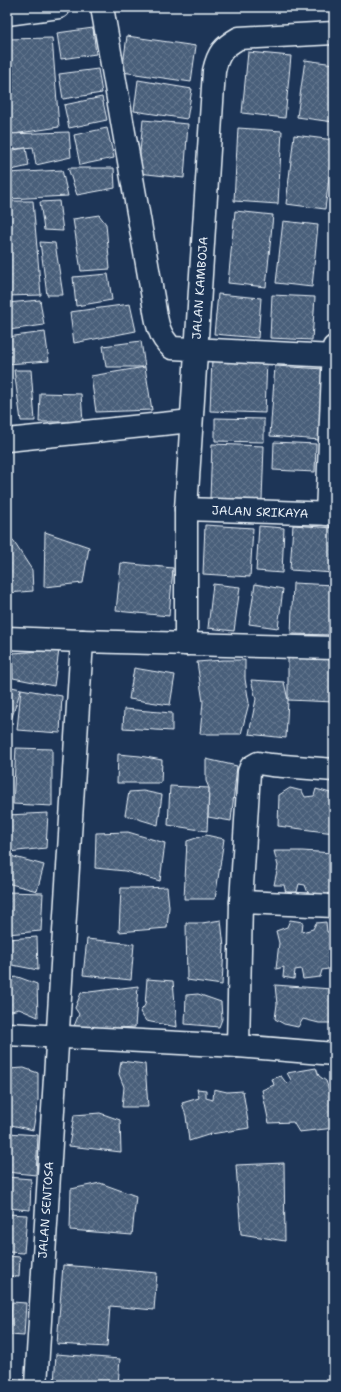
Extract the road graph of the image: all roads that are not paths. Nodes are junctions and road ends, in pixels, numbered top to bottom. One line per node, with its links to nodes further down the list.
1 (59, 7): 3 (street)
2 (102, 7): 5 (street)
3 (7, 14)
4 (334, 33): 5 (street, JALAN KAMBOJA)
5 (196, 349): 6 (street); 7 (street, JALAN KAMBOJA)
6 (334, 353): 10 (street)
7 (191, 420): 8 (street); 9 (street, JALAN KAMBOJA)
8 (7, 440)
9 (186, 509): 10 (street, JALAN SRIKAYA); 13 (street, JALAN KAMBOJA)
10 (330, 514)
11 (7, 638): 12 (street)
12 (82, 641): 13 (street); 19 (street, JALAN SENTOSA)
13 (186, 644): 14 (street)
14 (334, 648)
15 (334, 770): 16 (street)
16 (242, 902): 17 (street); 20 (street)
17 (334, 906)
18 (7, 1034): 19 (street)
19 (58, 1036): 20 (street); 22 (street, JALAN SENTOSA)
20 (238, 1046): 21 (street)
21 (334, 1054)
22 (36, 1385)

